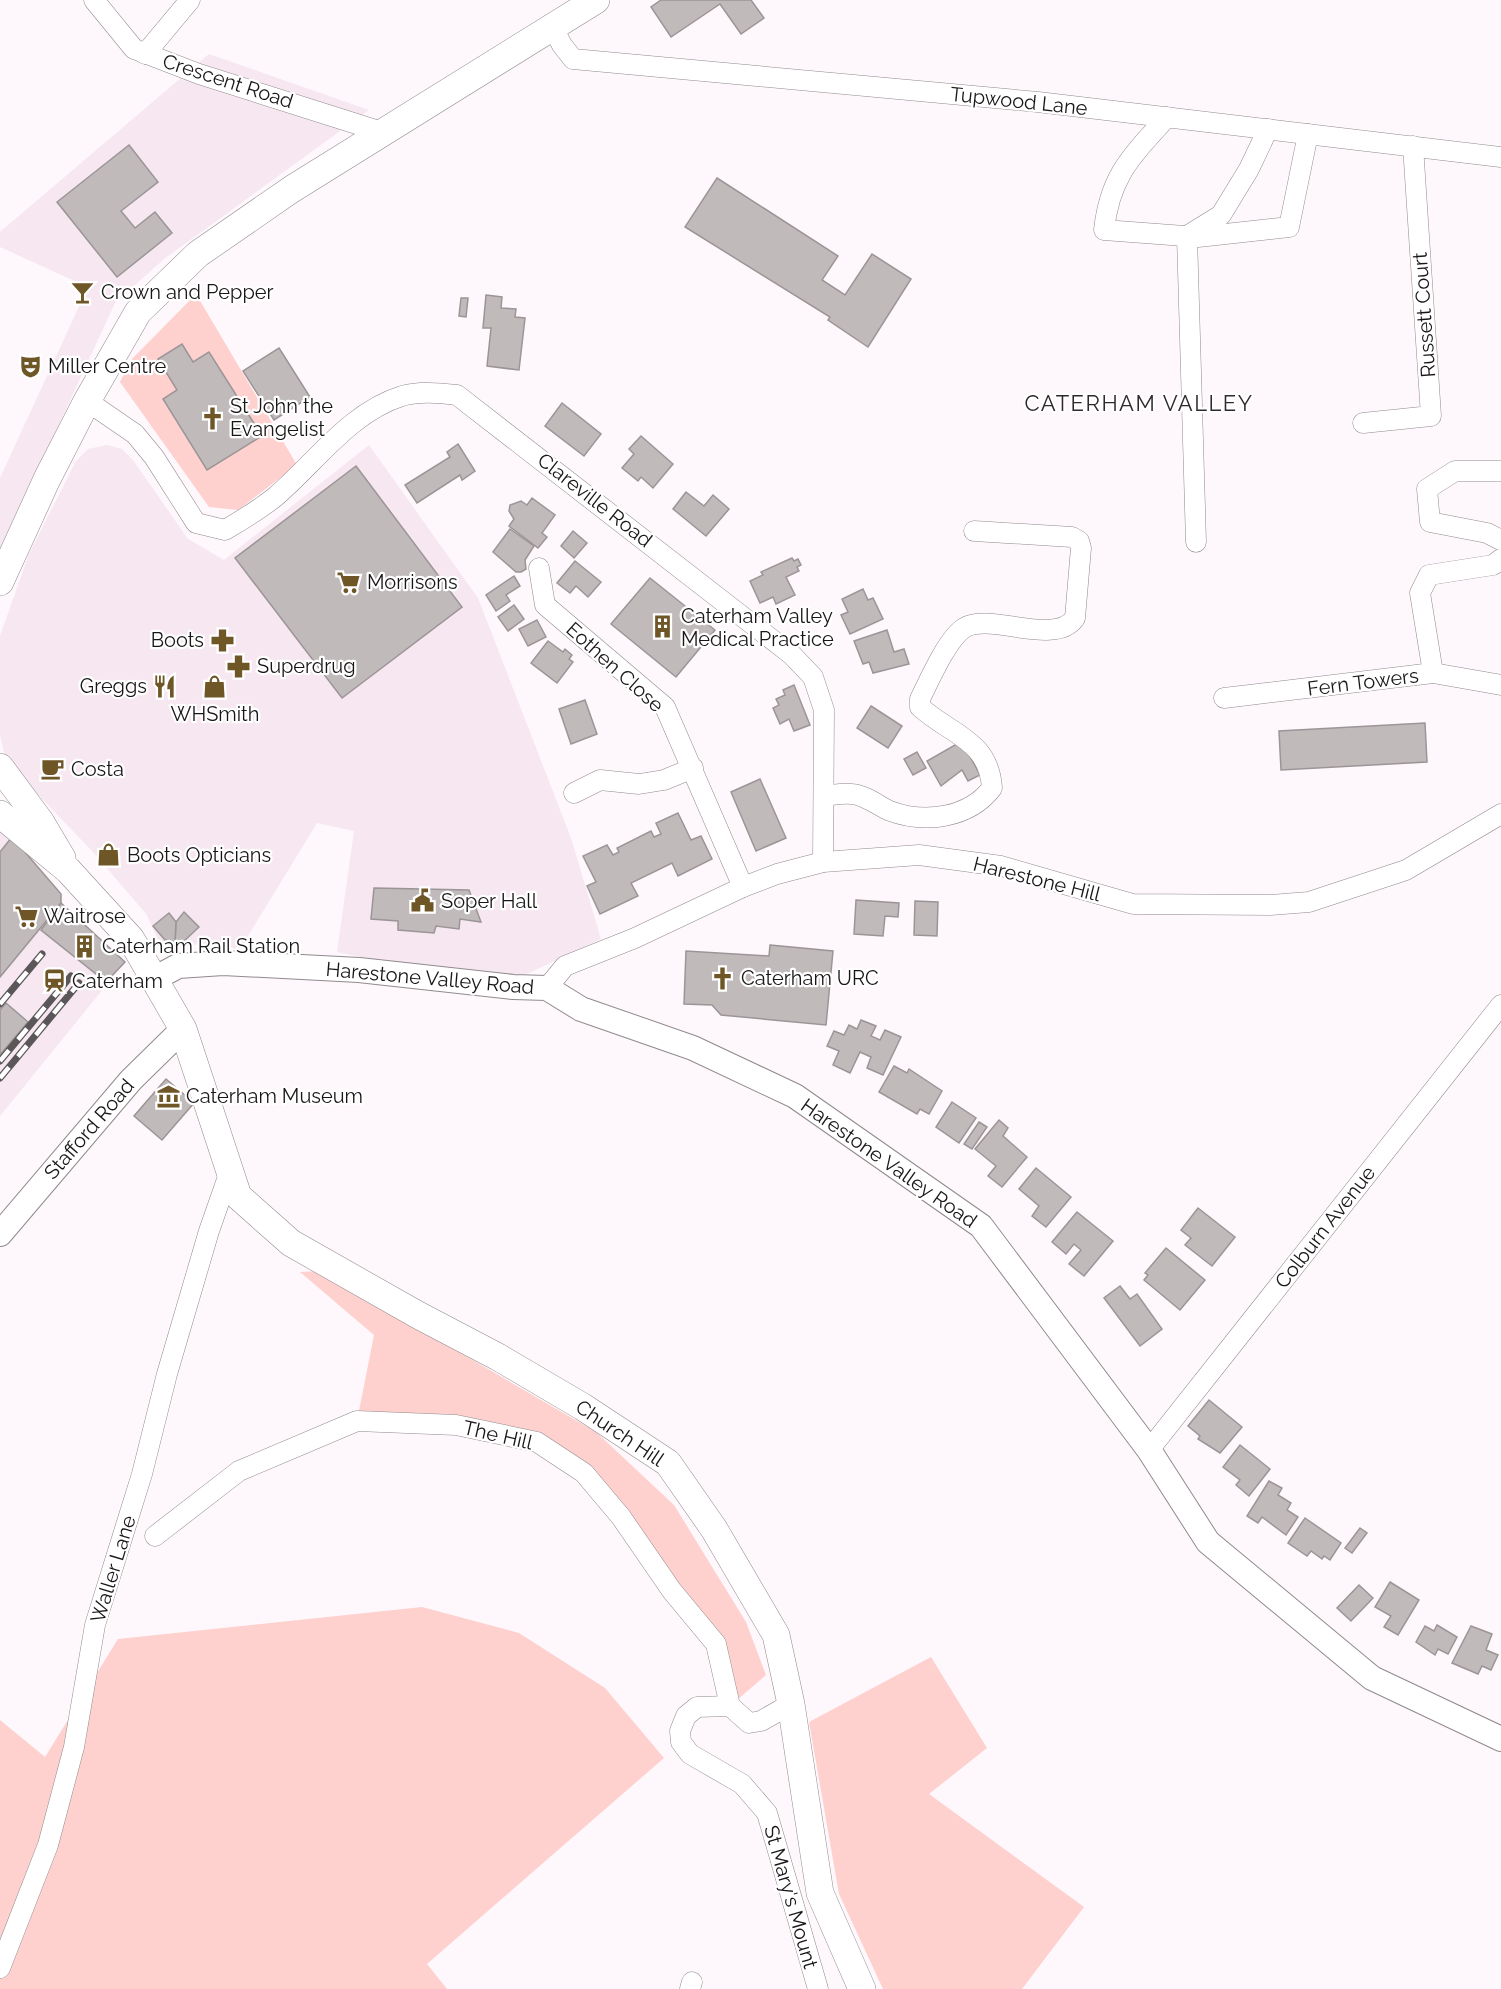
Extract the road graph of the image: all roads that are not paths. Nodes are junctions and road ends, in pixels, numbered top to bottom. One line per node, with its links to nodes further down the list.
1 (94, 0): 5 (street, Crescent Road)
2 (190, 0): 5 (street)
3 (596, 0): 4 (main road)
4 (553, 28): 6 (street, Tupwood Lane); 8 (main road)
5 (145, 54): 8 (street, Crescent Road)
6 (1167, 117): 7 (street, Tupwood Lane); 12 (street)
7 (1268, 129): 9 (street, Tupwood Lane); 12 (street)
8 (382, 132): 13 (main road)
9 (1308, 134): 10 (street, Tupwood Lane); 12 (street)
10 (1413, 146): 11 (street, Tupwood Lane); 14 (street, Russett Court)
11 (1501, 157)
12 (1187, 236): 18 (street)
13 (87, 400): 21 (main road); 28 (street, Clareville Road)
14 (1363, 423)
15 (1501, 471): 17 (street)
16 (974, 531): 28 (street)
17 (1501, 540)
18 (1196, 542)
19 (1501, 559): 22 (street)
20 (539, 568): 26 (street, Eothen Close)
21 (0, 582)
22 (1433, 673): 23 (street, Fern Towers); 24 (street, Fern Towers)
23 (1501, 685)
24 (1224, 698)
25 (0, 767): 32 (main road)
26 (693, 768): 27 (street); 33 (street, Eothen Close)
27 (574, 793)
28 (824, 796): 31 (street, Clareville Road)
29 (0, 814): 32 (main road)
30 (1501, 814): 31 (street, Harestone Hill)
31 (823, 862): 33 (street, Harestone Hill)
32 (68, 870): 34 (main road, Church Hill)
33 (743, 887): 35 (street, Harestone Hill)
34 (154, 979): 35 (street, Harestone Valley Road); 37 (main road, Church Hill)
35 (548, 988): 40 (street, Harestone Valley Road)
36 (1501, 1005): 40 (street, Colburn Avenue)
37 (183, 1029): 38 (main road, Church Hill); 39 (street, Stafford Road)
38 (230, 1171): 42 (main road, Church Hill); 45 (street, Waller Lane)
39 (0, 1234)
40 (1149, 1450): 44 (street, Harestone Valley Road)
41 (155, 1536): 43 (street, The Hill)
42 (791, 1704): 43 (street); 47 (main road, Church Hill)
43 (730, 1706): 46 (street, St Mary's Mount)
44 (1501, 1738)
45 (0, 1968)
46 (818, 1989)
47 (862, 1989)

